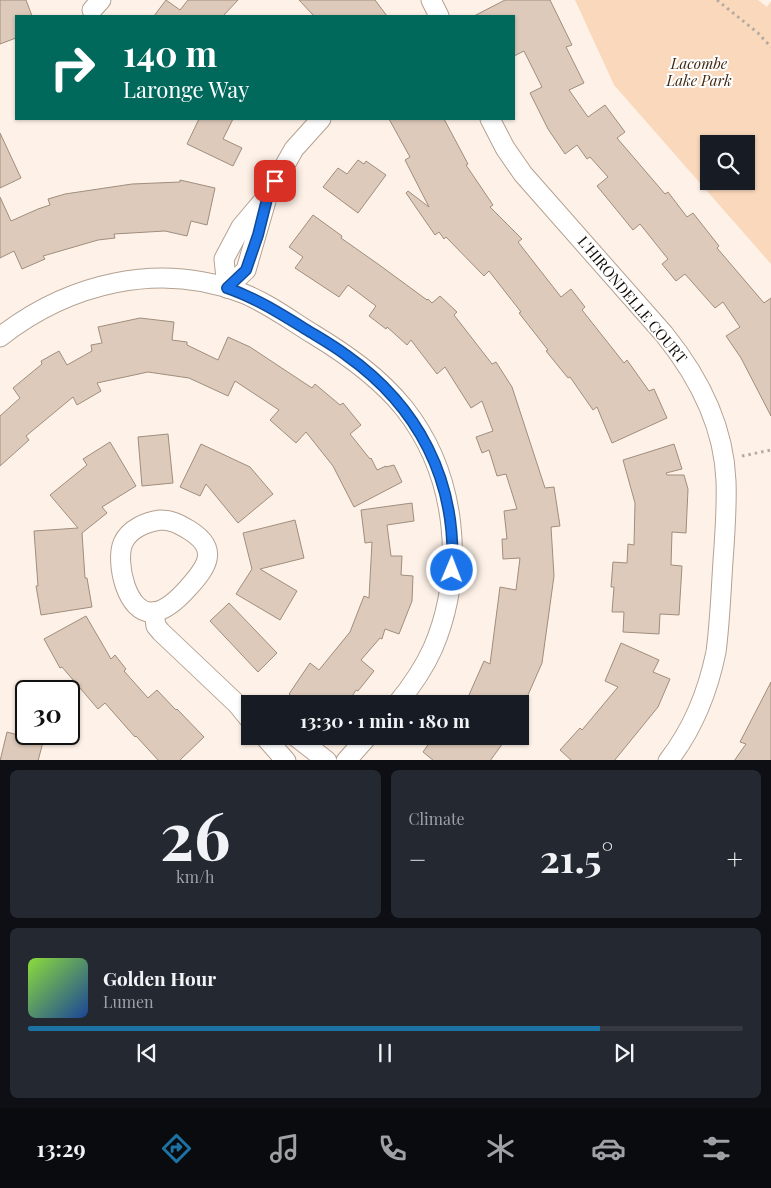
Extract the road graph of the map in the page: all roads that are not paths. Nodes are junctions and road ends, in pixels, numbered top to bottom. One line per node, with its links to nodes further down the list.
1 (431, 0): 2 (street)
2 (438, 15)
3 (320, 120): 5 (street)
4 (491, 120): 16 (street, L'HIRONDELLE COURT)
5 (227, 288): 6 (street); 8 (street)
6 (2, 330)
7 (154, 612): 7 (street); 9 (street)
8 (404, 695)
9 (241, 705)
10 (272, 745): 13 (street)
11 (307, 745): 14 (street)
12 (360, 745): 15 (street)
13 (286, 760)
14 (327, 760)
15 (346, 760)
16 (668, 760)

